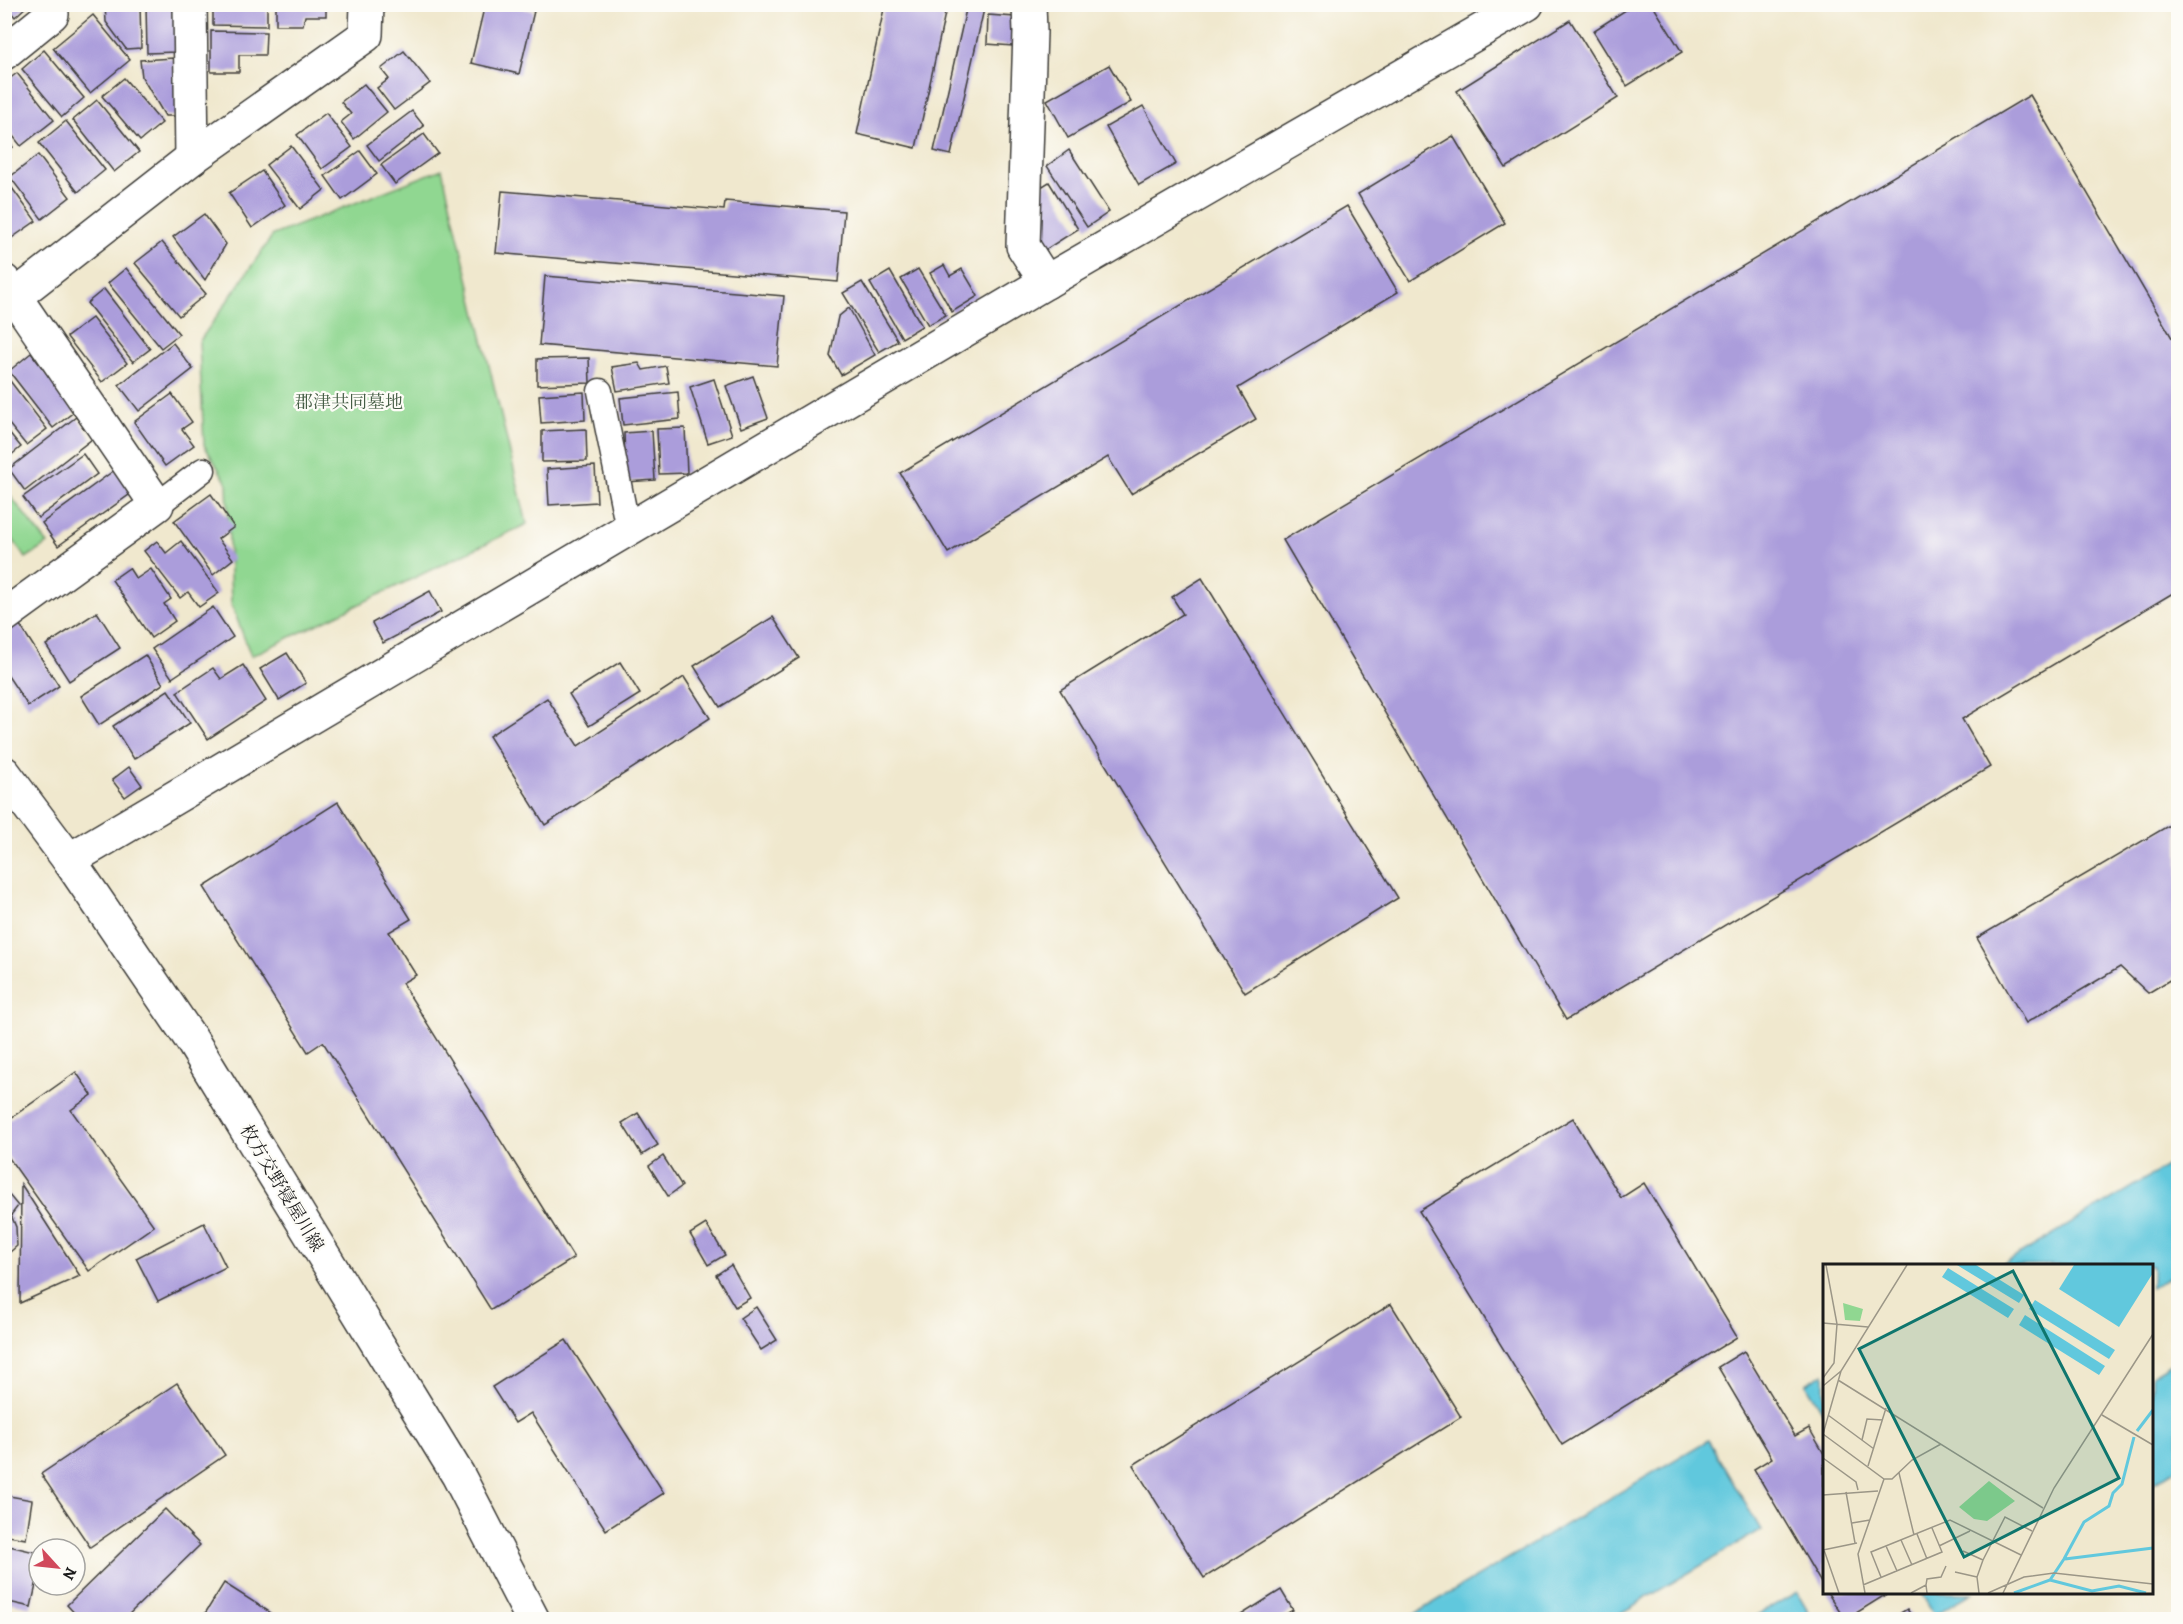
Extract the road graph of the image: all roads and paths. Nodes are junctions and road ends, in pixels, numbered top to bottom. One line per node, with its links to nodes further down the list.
1 (190, 4): 7 (street)
2 (367, 4): 7 (street)
3 (1029, 4): 8 (street)
4 (1527, 4): 8 (street)
5 (52, 14): 6 (street)
6 (4, 53)
7 (192, 158): 9 (street)
8 (1046, 282): 13 (street)
9 (8, 294): 12 (street)
10 (600, 391): 13 (lane)
11 (203, 470): 12 (lane)
12 (158, 505): 14 (street)
13 (628, 530): 16 (street)
14 (4, 616)
15 (4, 773): 16 (street, 枚方交野寝屋川線)
16 (69, 860): 17 (street, 枚方交野寝屋川線)
17 (533, 1620)

